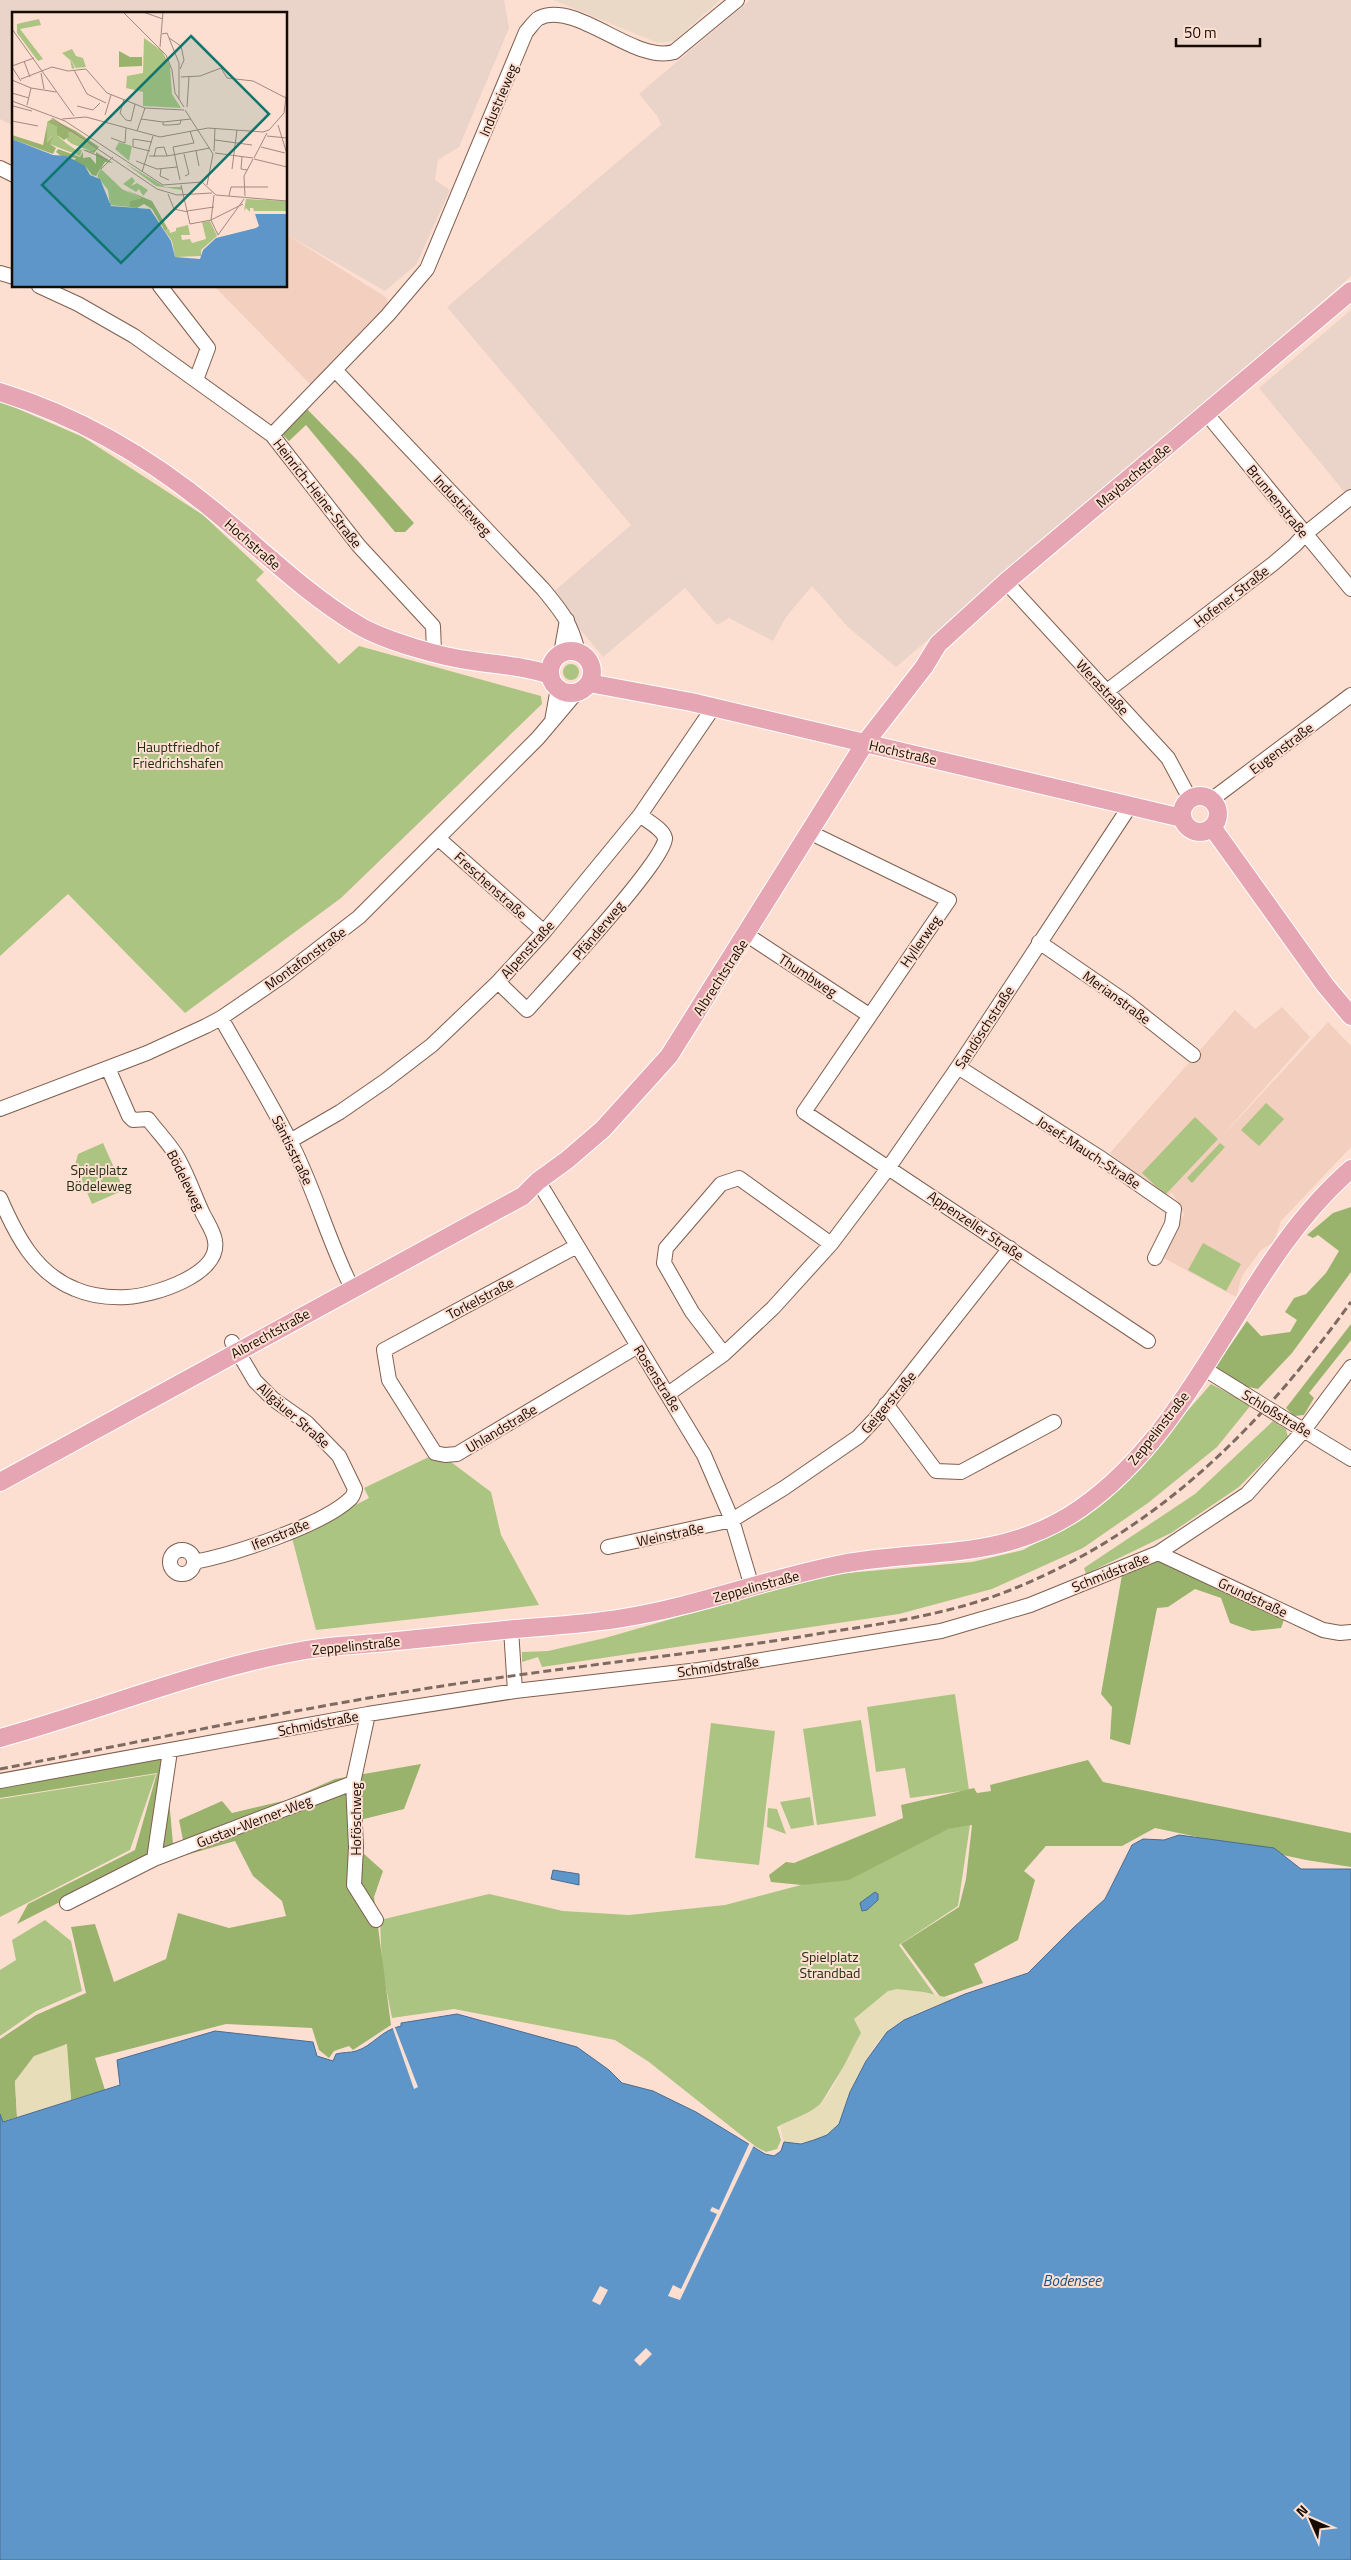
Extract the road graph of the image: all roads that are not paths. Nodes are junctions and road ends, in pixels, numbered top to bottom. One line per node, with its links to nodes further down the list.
1 (737, 0): 8 (street, Industrieweg)
2 (0, 168): 3 (street)
3 (12, 174)
4 (43, 288): 9 (street, Heinrich-Heine-Straße)
5 (162, 288): 9 (street)
6 (1351, 291): 7 (main road, Maybachstraße)
7 (1341, 309): 11 (main road, Maybachstraße)
8 (336, 371): 12 (street, Industrieweg); 18 (street, Industrieweg)
9 (196, 380): 12 (street, Heinrich-Heine-Straße)
10 (0, 392): 17 (main road, Hochstraße)
11 (1210, 418): 14 (street, Brunnenstraße); 15 (main road, Maybachstraße)
12 (272, 435): 17 (street, Heinrich-Heine-Straße)
13 (1351, 498): 14 (street, Hofener Straße)
14 (1305, 534): 16 (street, Brunnenstraße); 20 (street, Hofener Straße)
15 (1010, 586): 20 (street, Werastraße); 24 (main road, Maybachstraße)
16 (1351, 589)
17 (434, 651): 18 (main road, Hochstraße)
18 (560, 666): 19 (main road, Hochstraße); 19 (main road); 23 (street, Montafonstraße)
19 (586, 681): 22 (main road, Hochstraße); 23 (street, Montafonstraße)
20 (1107, 691): 25 (street, Werastraße)
21 (1351, 695): 26 (street, Eugenstraße)
22 (713, 708): 24 (main road, Hochstraße); 28 (street, Alpenstraße)
23 (552, 721): 32 (street, Montafonstraße)
24 (865, 743): 27 (main road, Hochstraße); 31 (main road, Albrechtstraße)
25 (1190, 799): 26 (main road); 29 (main road)
26 (1211, 800): 30 (main road)
27 (1130, 806): 29 (main road, Hochstraße); 35 (street, Sandöschstraße)
28 (640, 815): 33 (street, Alpenstraße); 36 (street, Pfänderweg)
29 (1182, 818): 30 (main road)
30 (1212, 827): 38 (main road)
31 (809, 832): 34 (main road, Albrechtstraße); 37 (street, Hyllerweg)
32 (439, 839): 33 (street, Freschenstraße); 39 (street, Montafonstraße)
33 (544, 932): 36 (street, Alpenstraße)
34 (747, 934): 37 (street, Thumbweg); 48 (main road, Albrechtstraße)
35 (1039, 942): 40 (street, Merianstraße); 41 (street, Sandöschstraße)
36 (498, 982): 45 (street, Alpenstraße)
37 (869, 1015): 44 (street, Hyllerweg)
38 (1351, 1016)
39 (221, 1018): 42 (street, Montafonstraße); 45 (street, Säntisstraße)
40 (1193, 1056)
41 (958, 1067): 46 (street, Sandöschstraße); 53 (street, Josef-Mauch-Straße)
42 (108, 1068): 43 (street, Montafonstraße); 49 (street, Bödeleweg)
43 (0, 1109)
44 (804, 1112): 46 (street, Appenzeller Straße)
45 (290, 1141): 54 (street, Säntisstraße)
46 (889, 1167): 50 (street, Sandöschstraße); 52 (street, Appenzeller Straße)
47 (1351, 1169): 61 (main road, Zeppelinstraße)
48 (538, 1181): 51 (street, Rosenstraße); 54 (main road, Albrechtstraße)
49 (0, 1198)
50 (831, 1244): 59 (street, Sandöschstraße); 59 (street)
51 (577, 1246): 56 (street, Rosenstraße); 58 (street, Torkelstraße)
52 (1010, 1248): 55 (street, Appenzeller Straße); 63 (street, Geigerstraße)
53 (1155, 1258)
54 (350, 1284): 57 (main road, Albrechtstraße)
55 (1148, 1341)
56 (638, 1346): 58 (street, Uhlandstraße); 62 (street, Rosenstraße)
57 (235, 1347): 67 (main road, Albrechtstraße); 68 (main road, Albrechtstraße); 69 (street, Allgäuer Straße)
58 (384, 1350)
59 (724, 1354): 62 (street, Sandöschstraße)
60 (1351, 1367): 65 (street, Schmidstraße)
61 (1203, 1368): 65 (street, Schloßstraße, bridge); 74 (main road, Zeppelinstraße)
62 (668, 1394): 70 (street, Rosenstraße)
63 (886, 1404): 64 (street); 70 (street, Geigerstraße)
64 (1054, 1422)
65 (1304, 1430): 66 (street, Schloßstraße); 72 (street, Schmidstraße)
66 (1351, 1459)
67 (0, 1470)
68 (0, 1482)
69 (355, 1489): 73 (street, Ifenstraße)
70 (732, 1520): 71 (street, Weinstraße); 74 (street, Rosenstraße)
71 (608, 1547)
72 (1158, 1553): 76 (street, Grundstraße); 77 (street, Schmidstraße)
73 (194, 1562)
74 (752, 1587): 75 (main road, Zeppelinstraße)
75 (511, 1629): 77 (street); 79 (main road, Zeppelinstraße)
76 (1351, 1632)
77 (515, 1691): 78 (street, Schmidstraße)
78 (368, 1714): 80 (street, Schmidstraße); 82 (street, Hoföschweg)
79 (0, 1738)
80 (170, 1751): 81 (street, Schmidstraße); 83 (street)
81 (0, 1781)
82 (354, 1783): 83 (street, Gustav-Werner-Weg); 85 (street, Hoföschweg)
83 (154, 1860): 84 (street, Gustav-Werner-Weg)
84 (67, 1903)
85 (376, 1920)

